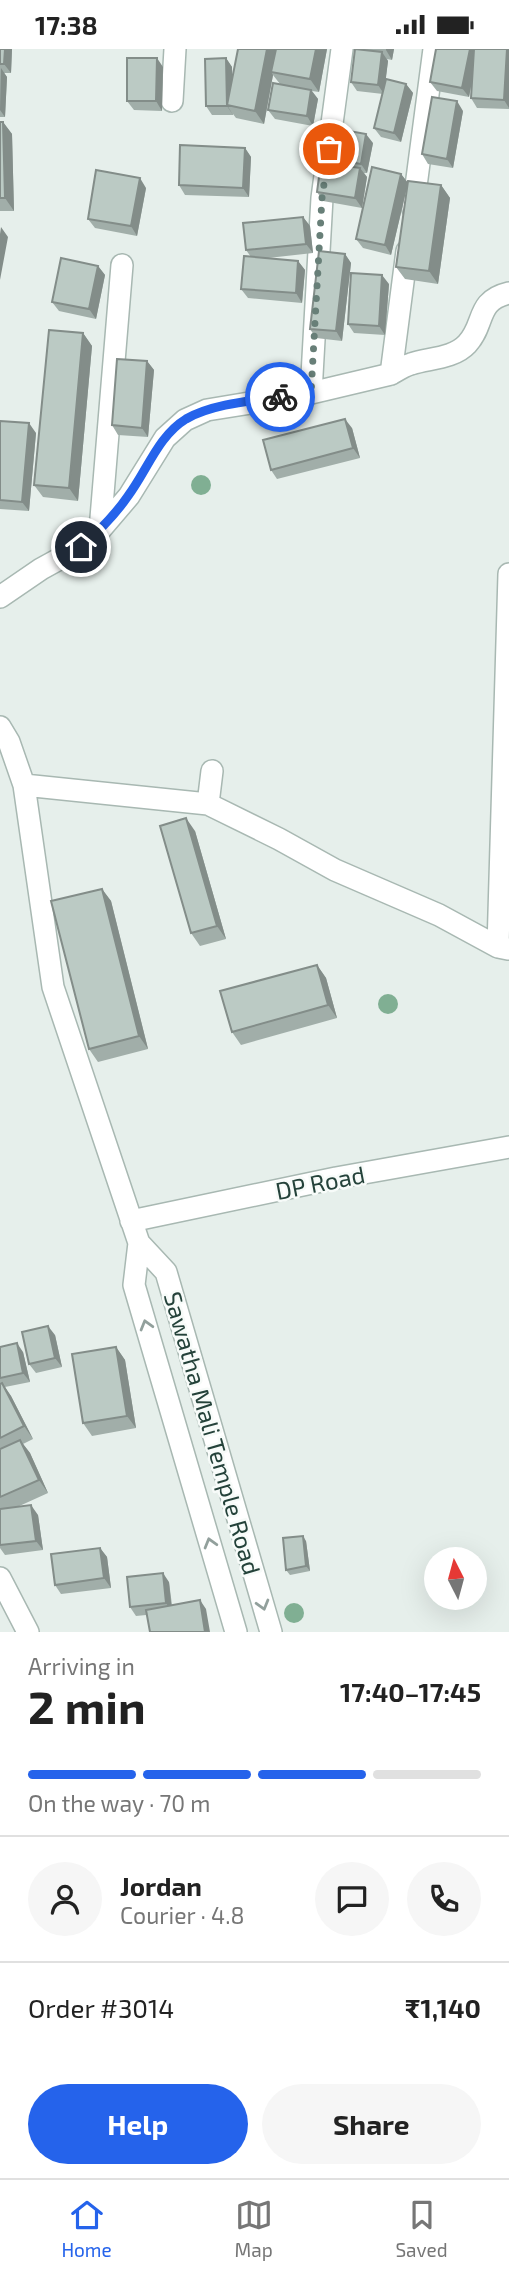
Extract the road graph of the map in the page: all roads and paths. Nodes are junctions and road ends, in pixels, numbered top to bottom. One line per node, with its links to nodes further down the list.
1 (175, 49): 4 (street)
2 (342, 49): 8 (street)
3 (434, 49): 7 (street)
4 (172, 101)
5 (122, 265): 9 (street)
6 (509, 293): 7 (street)
7 (391, 374): 8 (street)
8 (311, 393): 9 (street)
9 (100, 530): 11 (street)
10 (509, 574): 16 (street)
11 (0, 597)
12 (0, 727): 14 (street, Sawatha Mali Temple Road)
13 (212, 771): 15 (street)
14 (24, 785): 15 (street); 18 (street, Sawatha Mali Temple Road)
15 (208, 804): 16 (street)
16 (504, 948)
17 (509, 1147): 18 (street, DP Road)
18 (131, 1221): 19 (street, Sawatha Mali Temple Road)
19 (139, 1243): 22 (street, Sawatha Mali Temple Road, one-way to 19); 23 (street, Sawatha Mali Temple Road, one-way to 23)
20 (0, 1578): 21 (street)
21 (28, 1632)
22 (236, 1632)
23 (271, 1632)

